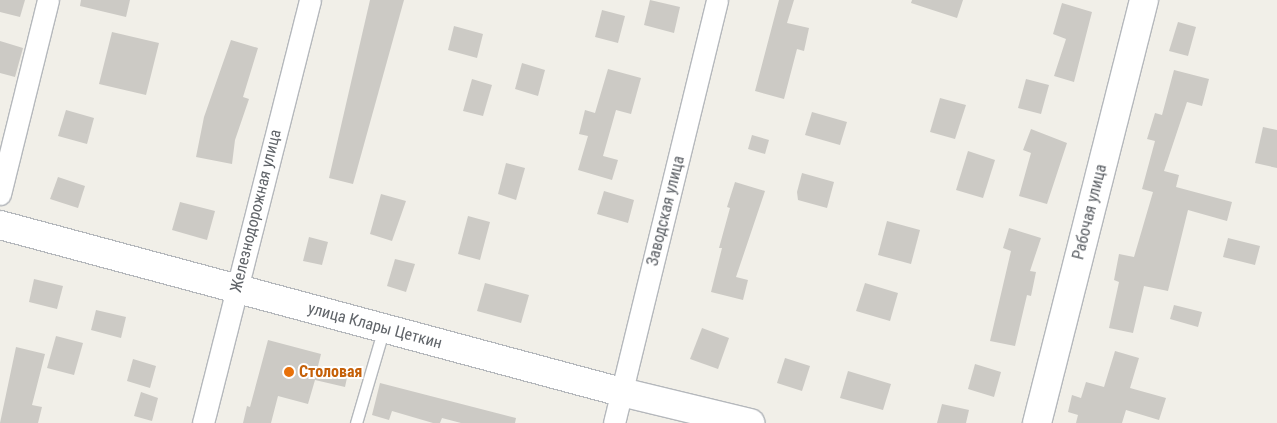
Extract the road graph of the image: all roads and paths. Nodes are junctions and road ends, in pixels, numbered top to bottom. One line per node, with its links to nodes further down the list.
1 (48, 0): 5 (street)
2 (310, 0): 7 (street, Железнодорожная улица)
3 (718, 0): 9 (street, Заводская улица)
4 (1144, 0): 14 (street, Рабочая улица)
5 (0, 194)
6 (0, 225): 7 (street, улица Клары Цеткин)
7 (237, 288): 8 (street, улица Клары Цеткин); 10 (street, Железнодорожная улица)
8 (384, 328): 9 (street, улица Клары Цеткин); 11 (lane)
9 (621, 392): 12 (street, Заводская улица); 13 (street, улица Клары Цеткин)
10 (203, 423)
11 (356, 423)
12 (614, 423)
13 (750, 423)
14 (1037, 423)

